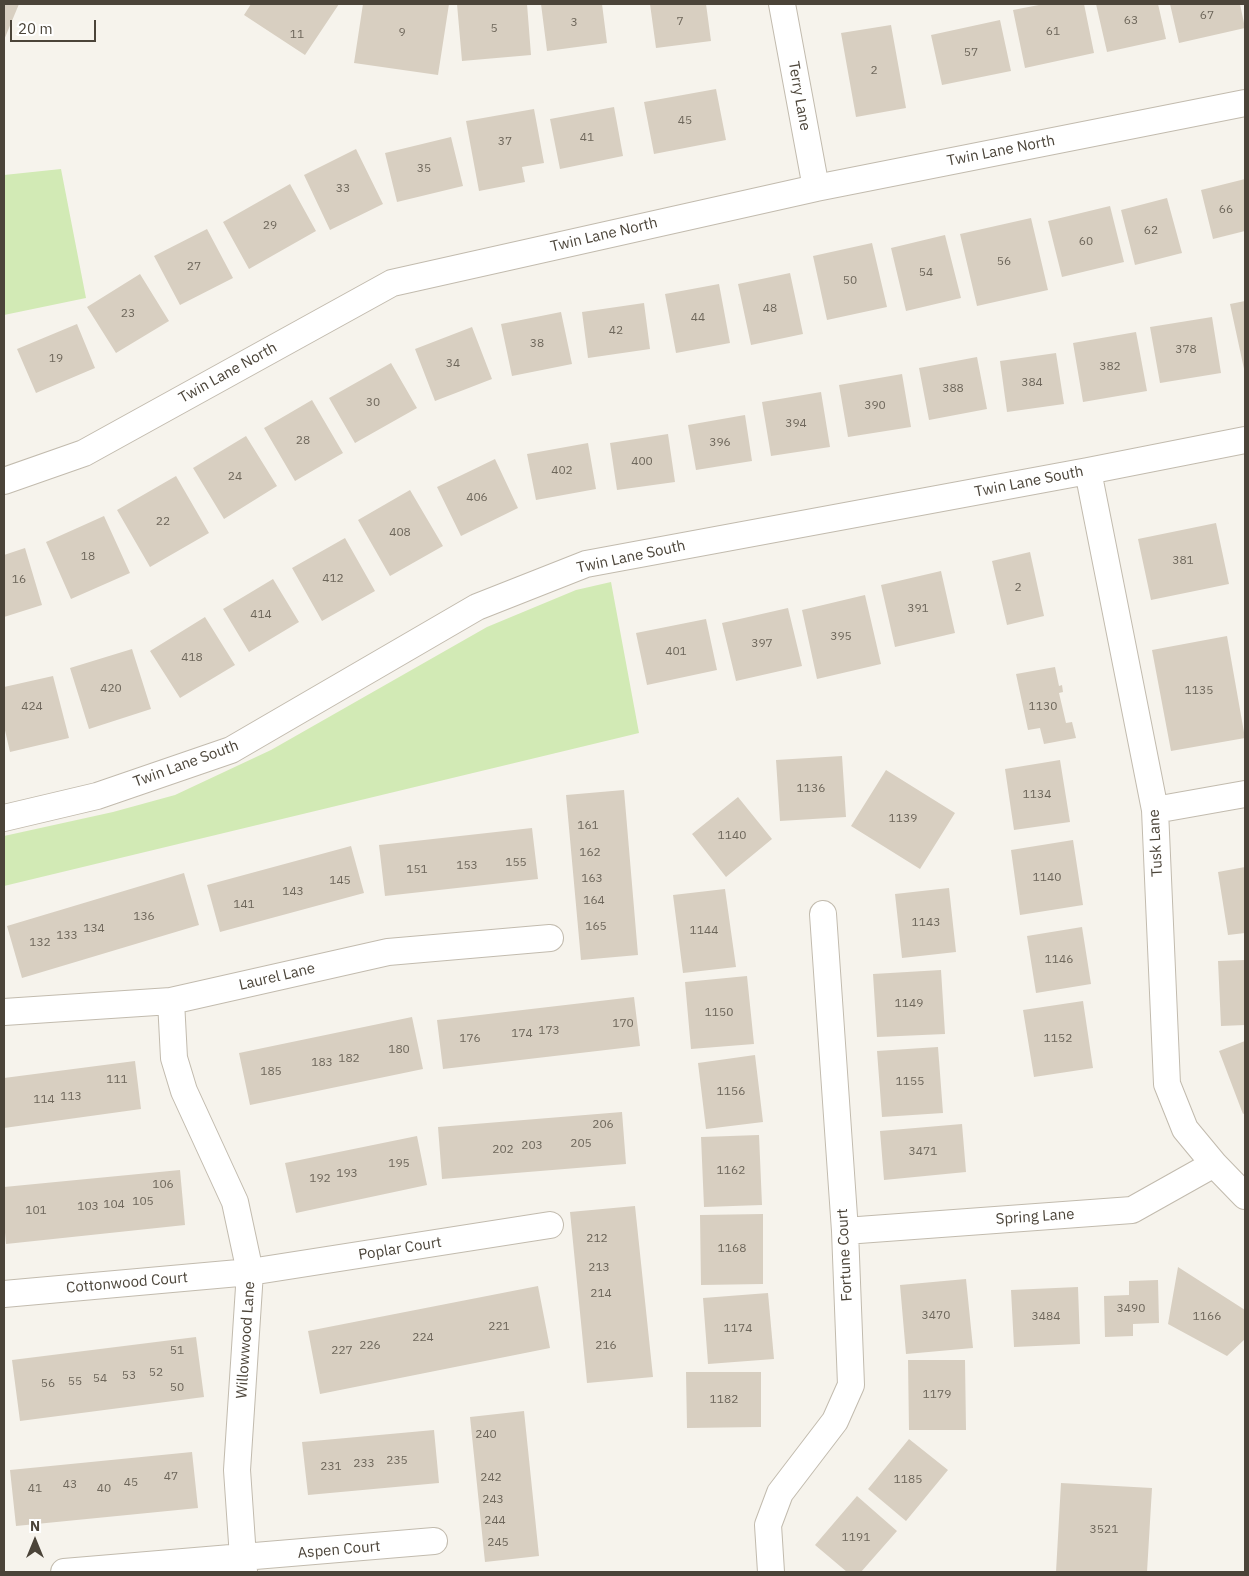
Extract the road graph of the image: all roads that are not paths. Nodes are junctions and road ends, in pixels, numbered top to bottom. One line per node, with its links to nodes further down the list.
1 (782, 4): 3 (street, Terry Lane)
2 (1245, 103): 3 (street, Twin Lane North)
3 (816, 188): 6 (street, Twin Lane North)
4 (1245, 440): 5 (street, Twin Lane South)
5 (1088, 471): 8 (street, Tusk Lane); 9 (street, Twin Lane South)
6 (4, 481)
7 (1245, 794): 8 (street)
8 (1156, 810): 14 (street, Tusk Lane)
9 (4, 818)
10 (823, 914): 17 (street, Fortune Court)
11 (550, 938): 12 (street, Laurel Lane)
12 (171, 1001): 13 (street, Laurel Lane); 18 (street, Willowwood Lane)
13 (4, 1012)
14 (1214, 1164): 15 (street, Tusk Lane); 17 (street, Spring Lane)
15 (1245, 1196)
16 (550, 1225): 18 (street, Poplar Court)
17 (845, 1231): 23 (street, Fortune Court)
18 (250, 1272): 19 (street, Cottonwood Court); 21 (street, Willowwood Lane)
19 (4, 1294)
20 (434, 1542): 21 (street, Aspen Court)
21 (244, 1565): 22 (street, Aspen Court)
22 (64, 1572)
23 (771, 1572)

